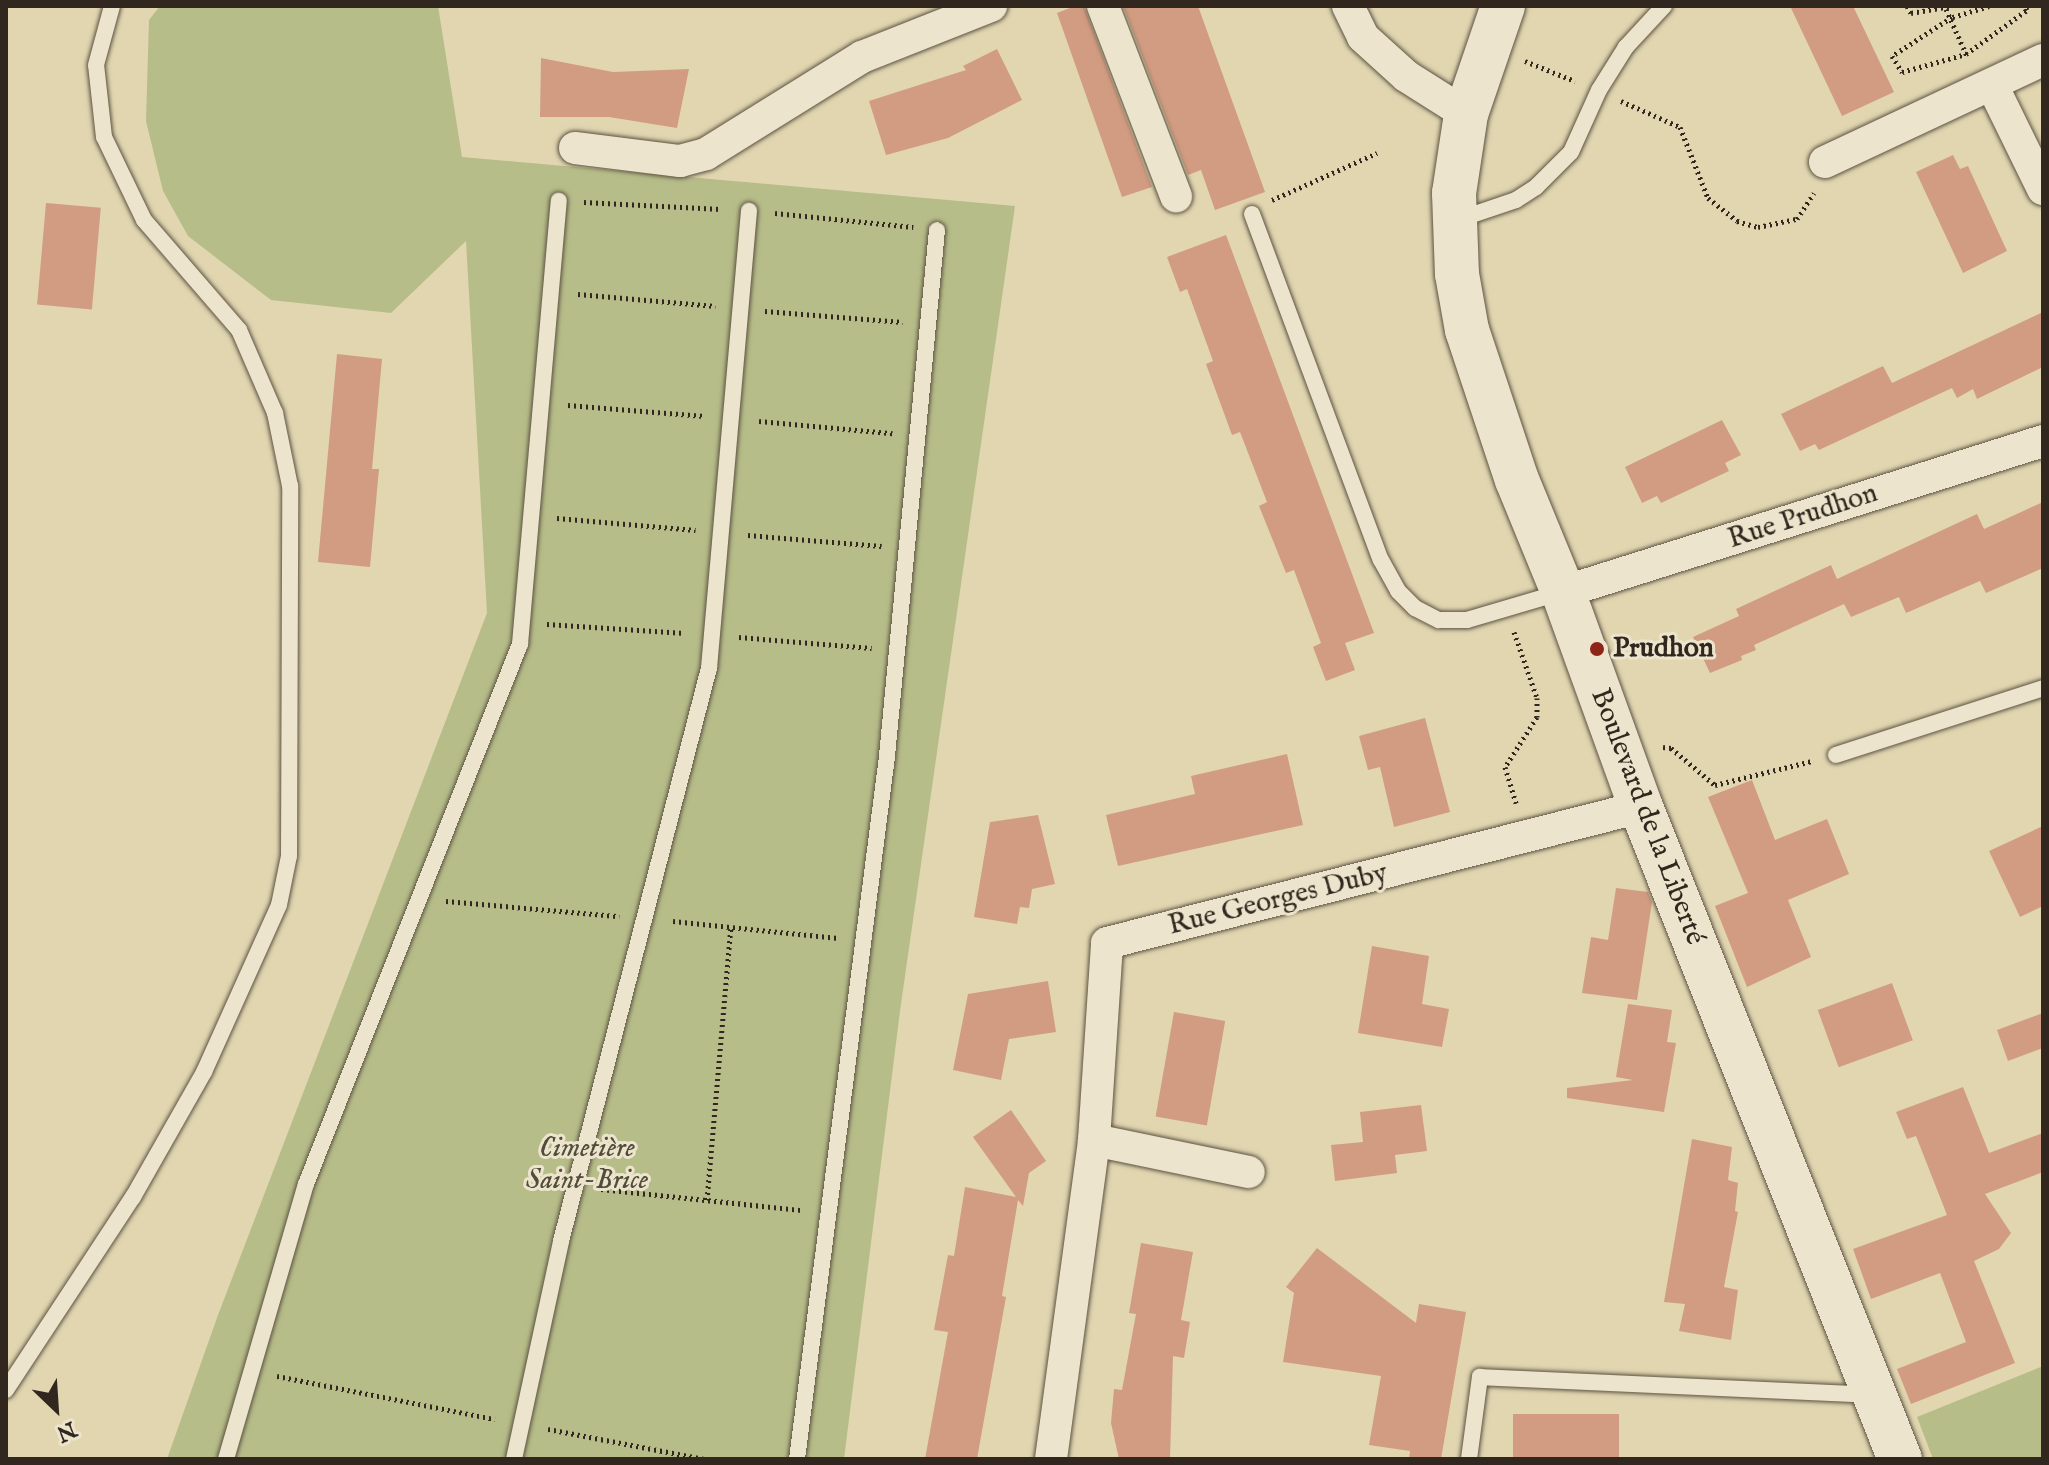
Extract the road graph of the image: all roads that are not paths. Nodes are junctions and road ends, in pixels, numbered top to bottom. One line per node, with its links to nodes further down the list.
1 (112, 6): 26 (lane)
2 (991, 6): 10 (street)
3 (1103, 6): 13 (street)
4 (1348, 6): 9 (street)
5 (1503, 6): 9 (main road, Boulevard de la Liberté)
6 (1664, 6): 17 (lane)
7 (2043, 60): 8 (street)
8 (1992, 85): 11 (street); 12 (street)
9 (1466, 114): 17 (main road, Boulevard de la Liberté)
10 (575, 148)
11 (1825, 162)
12 (2043, 189)
13 (1176, 196)
14 (559, 201): 28 (lane)
15 (749, 211): 29 (lane)
16 (1252, 214): 20 (lane)
17 (1453, 221): 20 (main road, Boulevard de la Liberté)
18 (937, 230): 30 (lane)
19 (2043, 441): 20 (street, Rue Prudhon)
20 (1563, 592): 23 (main road, Boulevard de la Liberté)
21 (2043, 688): 22 (lane)
22 (1836, 755)
23 (1641, 807): 24 (street, Rue Georges Duby); 27 (main road, Boulevard de la Liberté)
24 (1094, 1140): 25 (street); 31 (street, Rue Georges Duby)
25 (1249, 1172)
26 (6, 1390)
27 (1874, 1395): 32 (lane); 33 (main road, Boulevard de la Liberté)
28 (226, 1459)
29 (514, 1459)
30 (797, 1459)
31 (1051, 1459)
32 (1469, 1459)
33 (1900, 1459)

